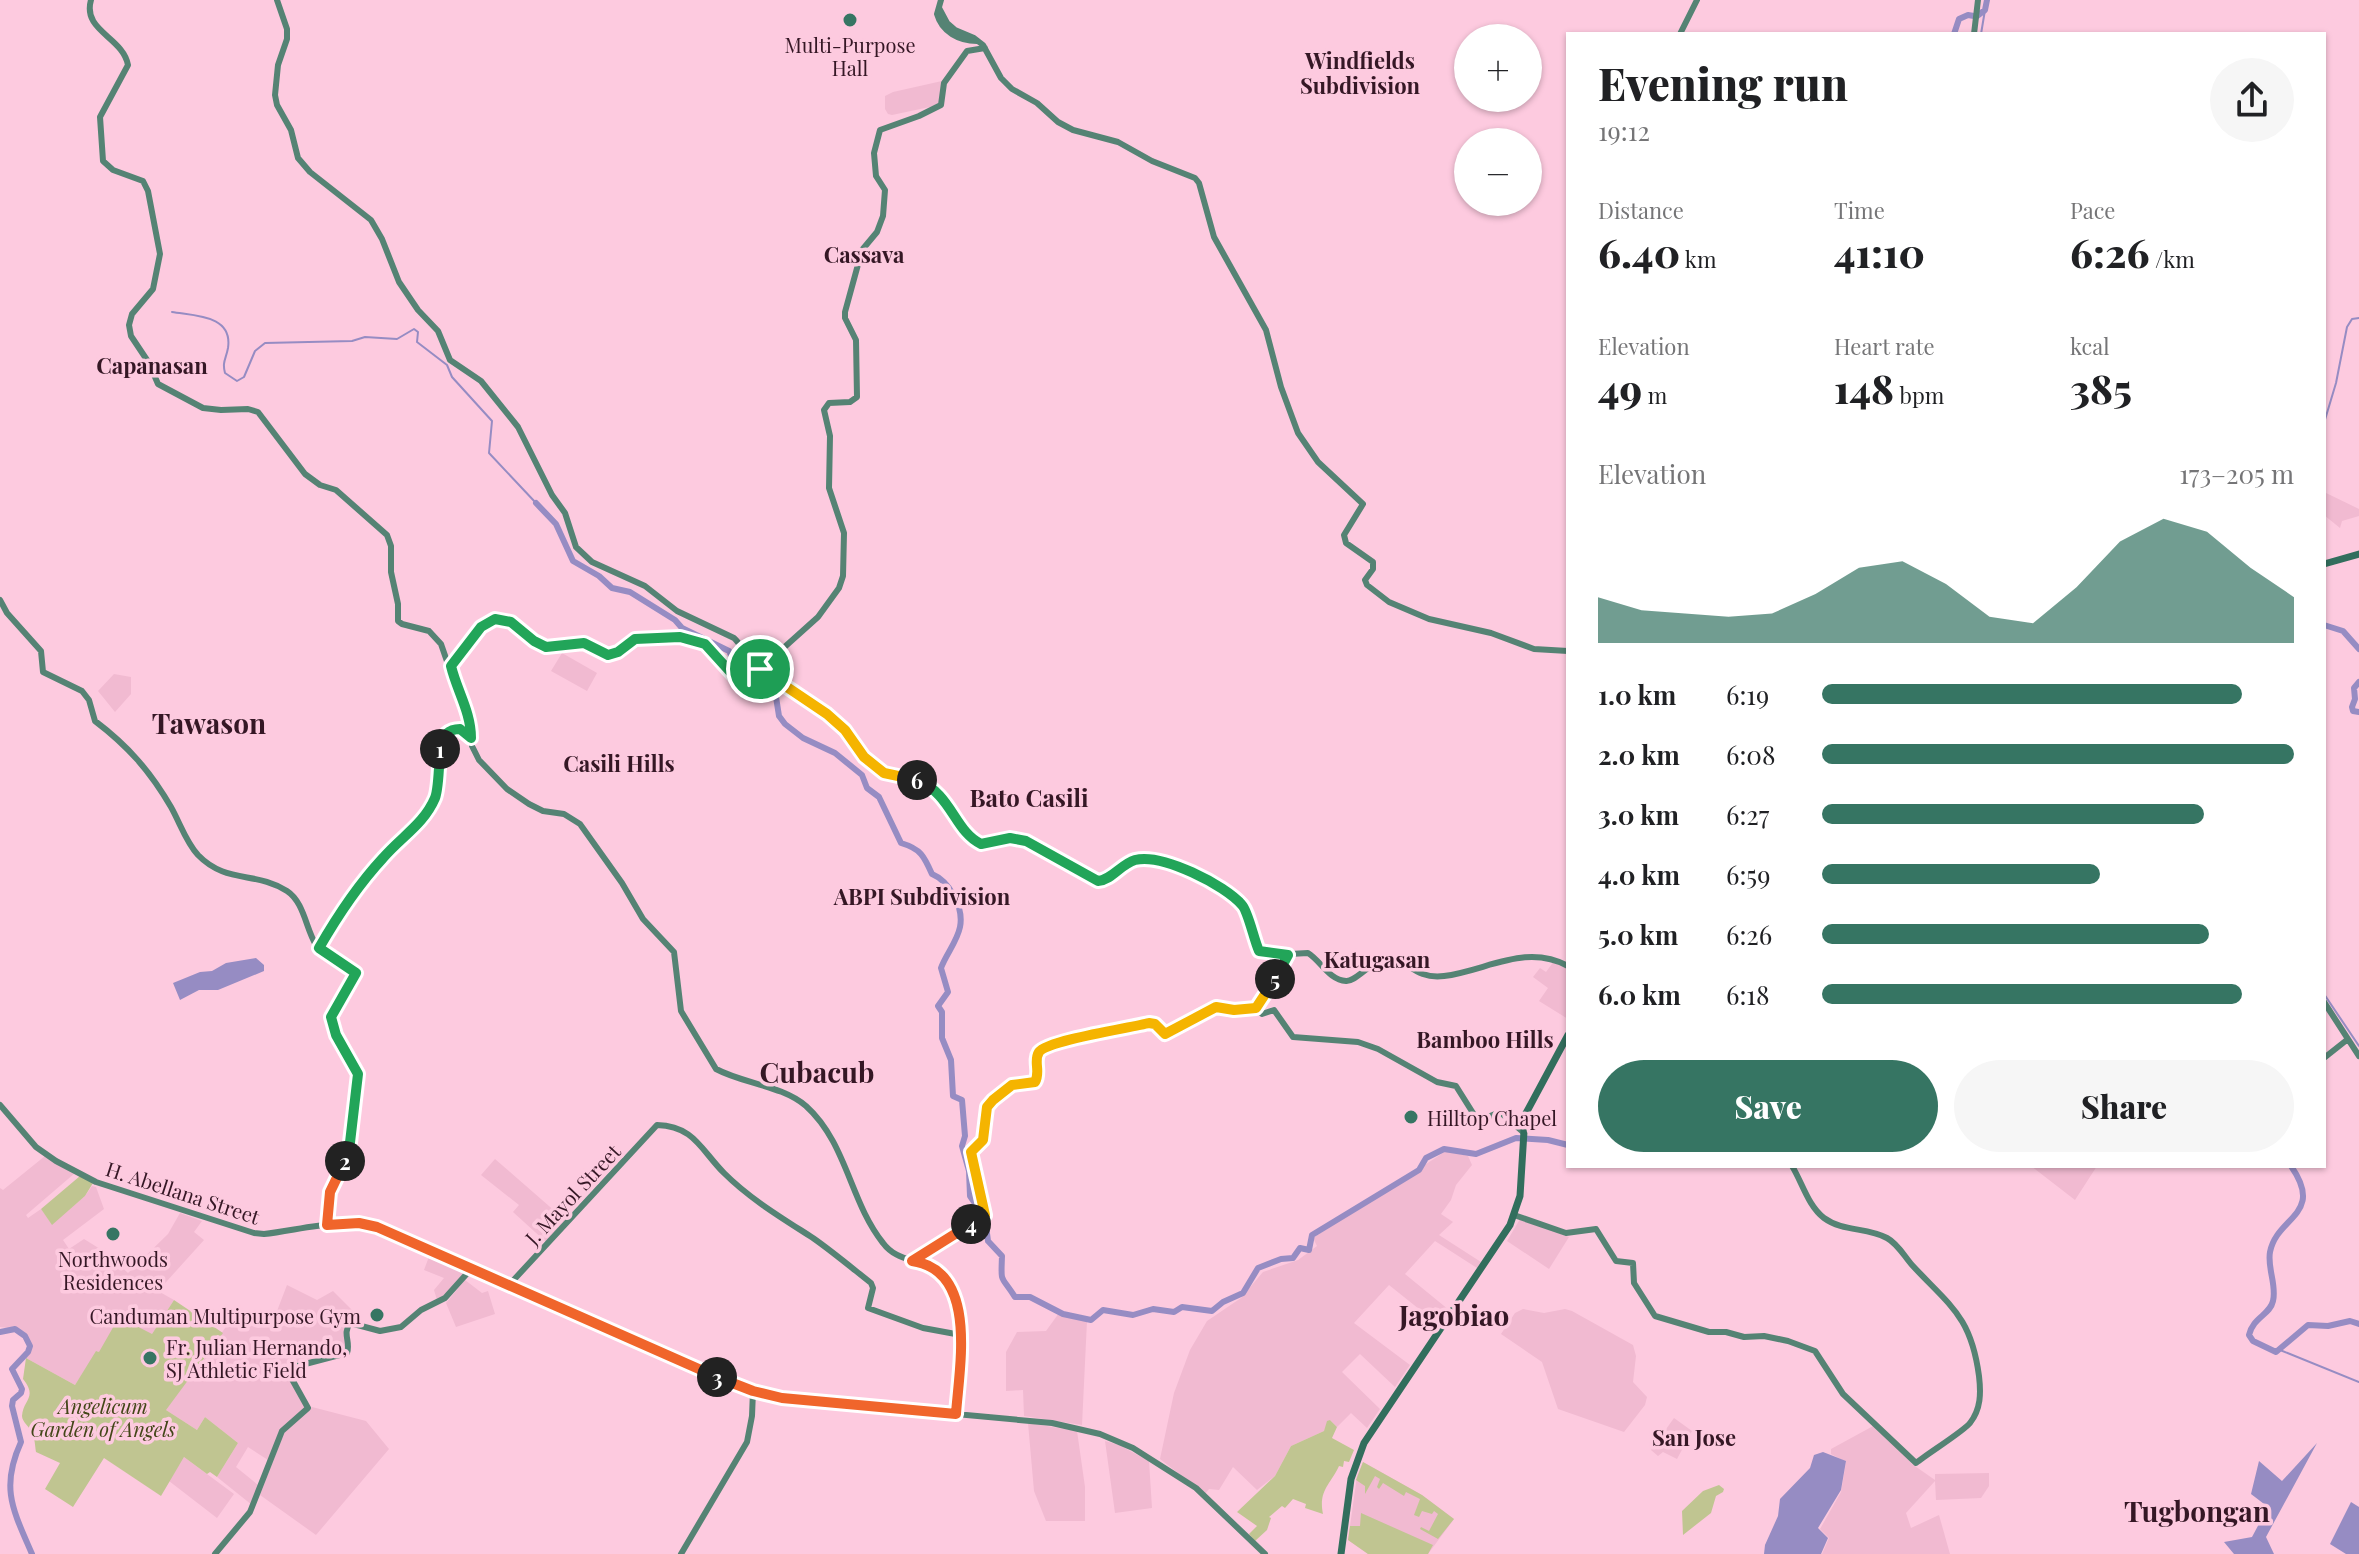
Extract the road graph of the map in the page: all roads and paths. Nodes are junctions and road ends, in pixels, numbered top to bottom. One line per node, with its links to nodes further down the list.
1 (91, 0): 13 (street)
2 (277, 0): 14 (street)
3 (1697, 0): 6 (street)
4 (1978, 0): 7 (street)
5 (940, 4): 8 (street)
6 (1681, 32)
7 (1974, 32)
8 (985, 48): 12 (street); 14 (street)
9 (2359, 553): 10 (main road)
10 (2326, 562)
11 (0, 600): 16 (street)
12 (1566, 651)
13 (451, 666): 14 (street); 15 (street)
14 (756, 667): 17 (street)
15 (471, 738): 16 (street); 32 (street)
16 (319, 948): 31 (street)
17 (1288, 955): 18 (street); 20 (street)
18 (1566, 965)
19 (2326, 1005): 22 (street)
20 (1256, 1008): 28 (street); 32 (street)
21 (1566, 1039): 27 (main road)
22 (2348, 1039): 24 (street); 25 (street)
23 (1566, 1048): 27 (main road)
24 (2326, 1056)
25 (2359, 1056)
26 (0, 1105): 31 (street, H. Abellana Street)
27 (1525, 1119): 28 (main road)
28 (1523, 1136): 30 (main road)
29 (1793, 1168): 30 (street)
30 (1514, 1215): 41 (main road)
31 (327, 1225): 33 (street, H. Abellana Street)
32 (912, 1261): 35 (street)
33 (472, 1268): 34 (street, H. Abellana Street); 38 (street)
34 (509, 1285): 35 (street, J. Mayol Street); 36 (street, H. Abellana Street)
35 (961, 1335): 37 (street)
36 (753, 1391): 37 (street, H. Abellana Street); 39 (street)
37 (956, 1414): 40 (street, H. Abellana Street)
38 (215, 1554)
39 (681, 1554)
40 (1265, 1554)
41 (1341, 1554)

